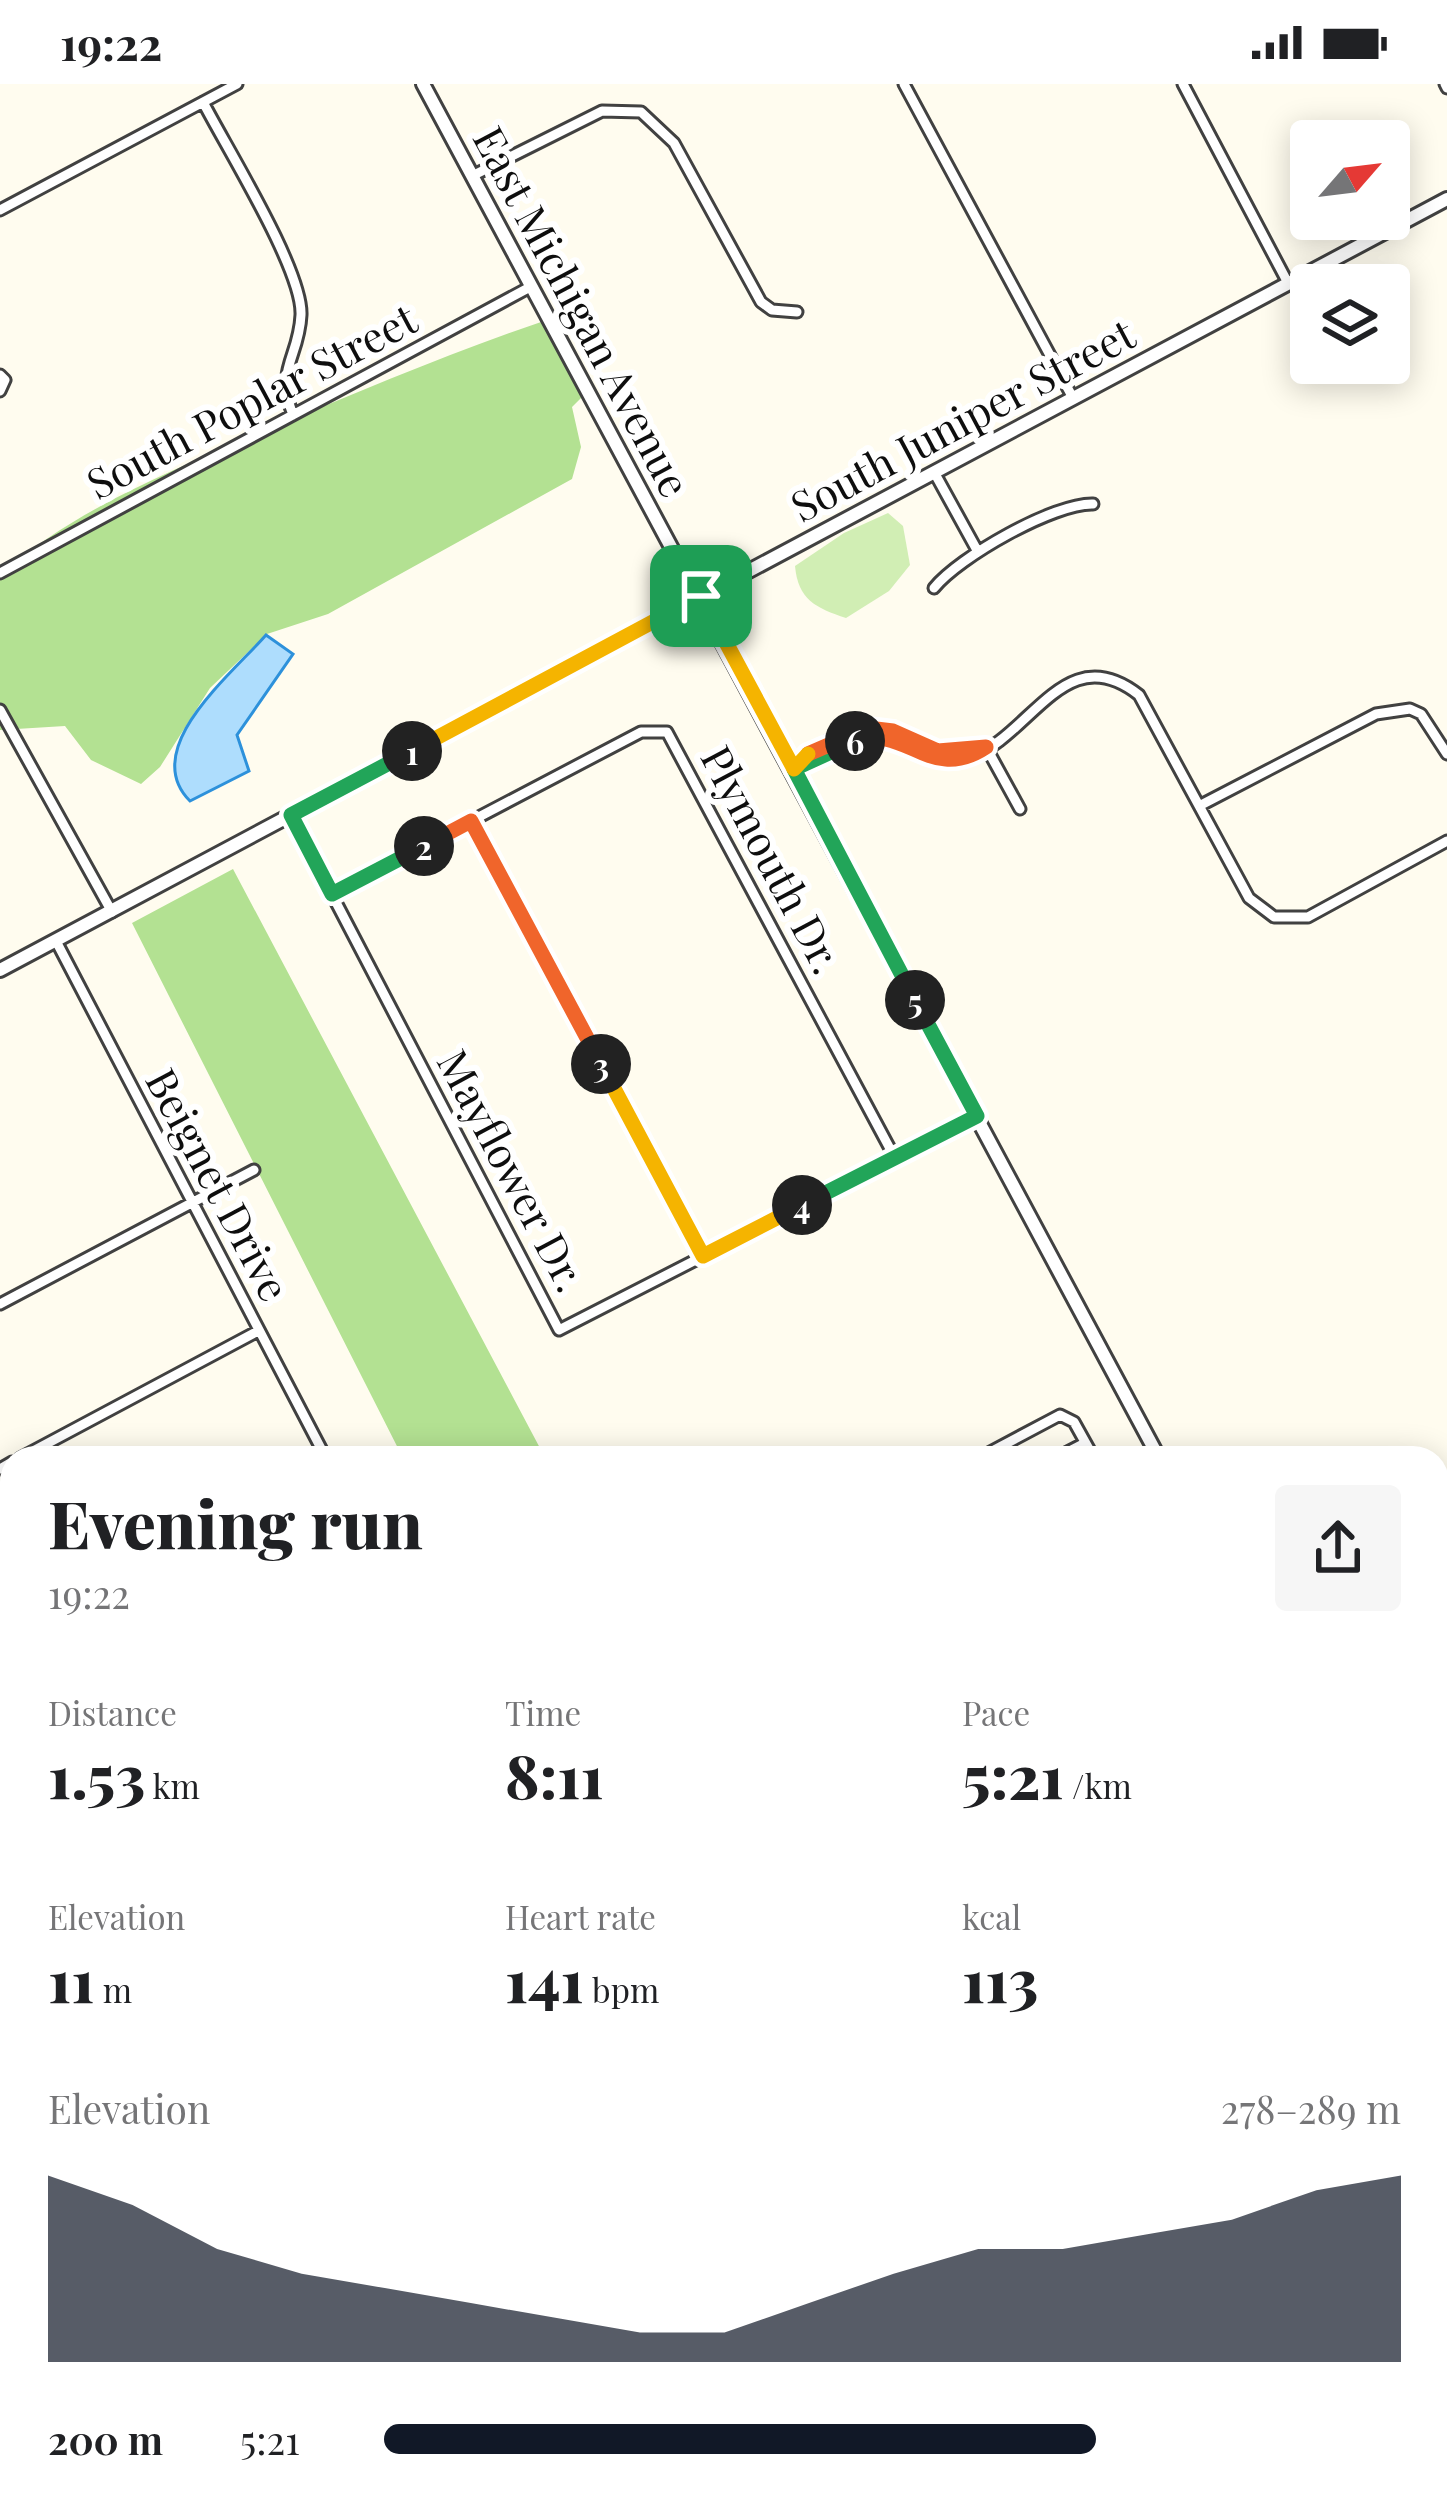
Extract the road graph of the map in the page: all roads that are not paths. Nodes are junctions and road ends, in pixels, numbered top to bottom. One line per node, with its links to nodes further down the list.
1 (237, 84): 5 (street)
2 (423, 84): 6 (street, East Michigan Avenue)
3 (904, 84): 14 (street)
4 (1183, 84): 9 (street)
5 (202, 102): 8 (street); 15 (street)
6 (472, 176): 10 (street, East Michigan Avenue); 11 (street)
7 (1447, 199): 9 (street, South Juniper Street)
8 (0, 210)
9 (1288, 283): 14 (street, South Juniper Street)
10 (532, 286): 15 (street, South Poplar Street); 21 (street, East Michigan Avenue)
11 (797, 312)
12 (0, 375): 13 (street)
13 (0, 391)
14 (1073, 398): 16 (street, South Juniper Street)
15 (292, 415): 19 (street, South Poplar Street)
16 (934, 472): 18 (street); 21 (street, South Juniper Street)
17 (1094, 504): 18 (street)
18 (978, 552): 20 (street)
19 (0, 572)
20 (934, 588)
21 (701, 596): 25 (street, East Michigan Avenue); 28 (street, South Juniper Street)
22 (0, 710): 32 (street)
23 (986, 747): 25 (street); 26 (street); 27 (street)
24 (1447, 754): 26 (street)
25 (794, 769): 35 (street, East Michigan Avenue)
26 (1201, 806): 30 (street)
27 (1020, 809)
28 (291, 815): 31 (street, Mayflower Dr.); 32 (street, South Juniper Street)
29 (471, 821): 31 (street, Plymouth Dr.); 36 (street, Plymouth Dr.); 39 (street)
30 (1447, 841)
31 (332, 894): 39 (street, Mayflower Dr.)
32 (112, 912): 33 (street, South Juniper Street)
33 (56, 941): 34 (street, South Juniper Street); 38 (street, Beignet Drive)
34 (0, 970)
35 (977, 1116): 36 (street, Mayflower Dr.); 48 (street, East Michigan Avenue)
36 (895, 1157): 39 (street, Mayflower Dr.)
37 (254, 1170): 38 (street)
38 (191, 1204): 40 (street); 41 (street, Beignet Drive)
39 (703, 1256)
40 (0, 1304)
41 (258, 1330): 43 (street); 44 (street, Beignet Drive)
42 (1085, 1443): 45 (street); 46 (street); 47 (street)
43 (42, 1446)
44 (319, 1446)
45 (1002, 1446)
46 (1079, 1446)
47 (1087, 1446)
48 (1153, 1446)

